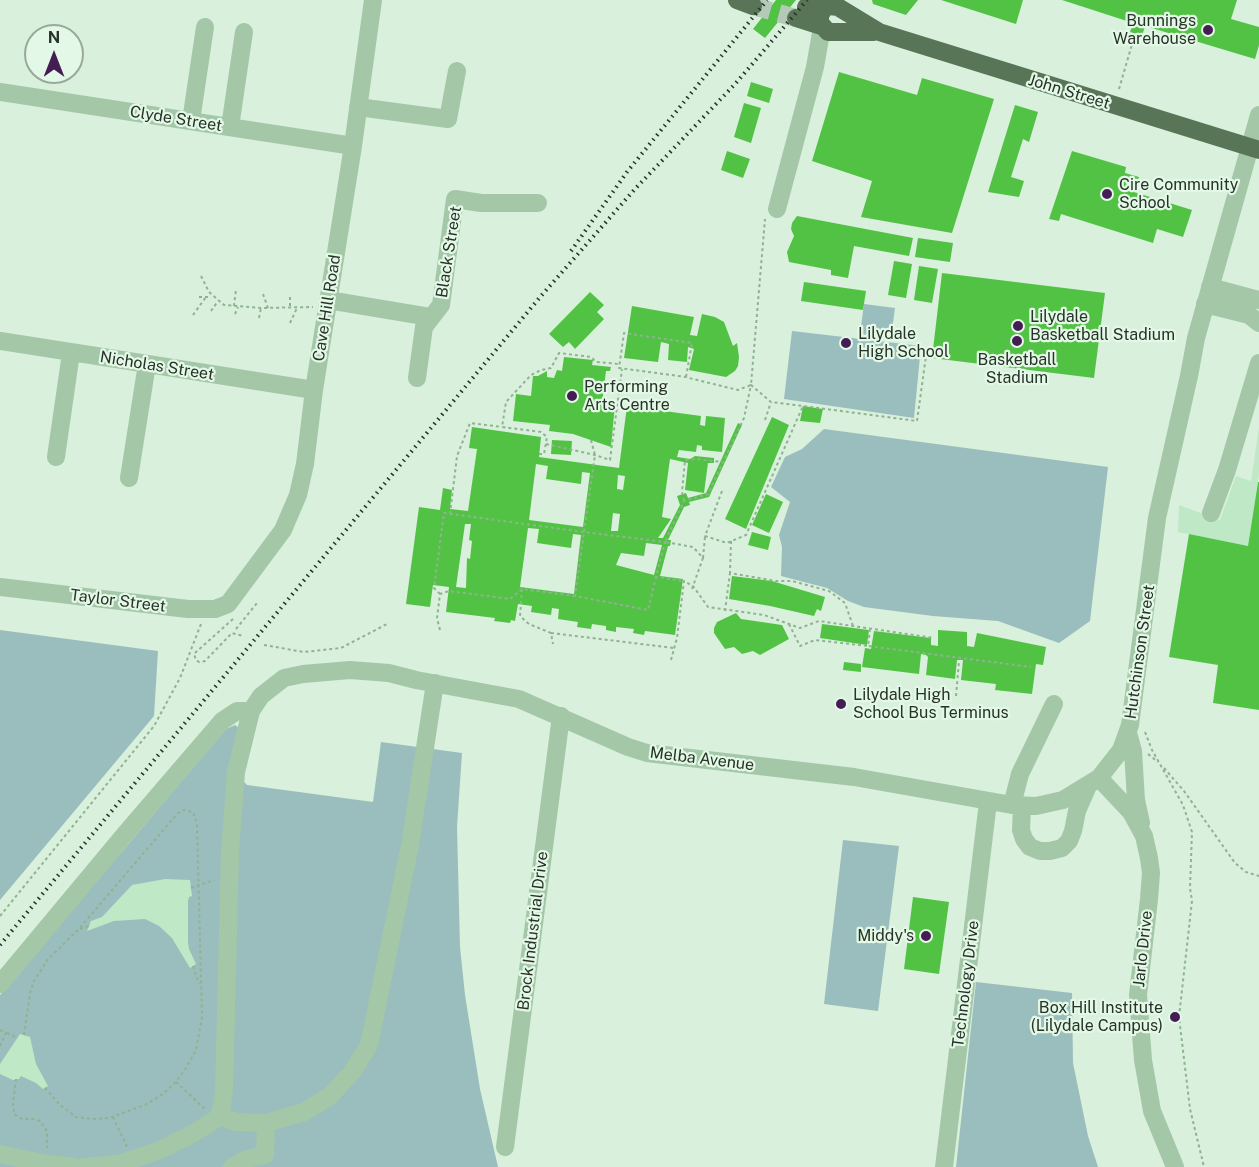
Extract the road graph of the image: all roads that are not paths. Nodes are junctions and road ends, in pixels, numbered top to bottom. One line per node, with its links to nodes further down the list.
1 (373, 0): 7 (street, Cave Hill Road)
2 (826, 16): 12 (main road, John Street); 14 (street)
3 (205, 27): 9 (street)
4 (244, 32): 10 (street)
5 (457, 71): 7 (street)
6 (0, 92): 9 (street, Clyde Street)
7 (358, 107): 11 (street, Cave Hill Road)
8 (1259, 115): 12 (street, Hutchinson Street)
9 (191, 121): 10 (street, Clyde Street)
10 (230, 127): 11 (street, Clyde Street)
11 (353, 146): 16 (street, Cave Hill Road)
12 (1254, 149): 15 (street, Hutchinson Street)
13 (538, 203): 18 (street, Black Street)
14 (771, 214)
15 (1208, 296): 17 (street); 17 (street); 34 (street, Hutchinson Street)
16 (328, 303): 18 (street); 24 (street, Cave Hill Road)
17 (1256, 310)
18 (430, 317): 23 (street, Black Street)
19 (0, 341): 20 (street, Nicholas Street)
20 (71, 353): 22 (street, Nicholas Street); 25 (street)
21 (1259, 363): 27 (street)
22 (147, 364): 24 (street, Nicholas Street); 26 (street)
23 (417, 378)
24 (314, 390): 29 (street, Cave Hill Road)
25 (56, 458)
26 (129, 478)
27 (1210, 513)
28 (0, 587): 29 (street, Taylor Street)
29 (236, 605)
30 (435, 683): 32 (street, Melba Avenue); 33 (street, Melba Avenue); 41 (street)
31 (1053, 704): 37 (street)
32 (251, 711): 39 (street); 40 (street)
33 (561, 716): 36 (street, Melba Avenue); 42 (street, Brock Industrial Drive)
34 (1137, 732): 35 (street, Hutchinson Street); 38 (street)
35 (1094, 782): 37 (street, Melba Avenue); 37 (street); 38 (street, Jarlo Drive)
36 (987, 802): 37 (street, Melba Avenue); 47 (street, Technology Drive)
37 (1017, 805)
38 (1144, 836): 48 (street, Jarlo Drive)
39 (0, 984)
40 (217, 1118): 41 (street); 45 (street)
41 (266, 1123): 46 (street)
42 (505, 1147)
43 (0, 1154): 44 (street)
44 (74, 1167)
45 (84, 1167)
46 (232, 1167)
47 (944, 1167)
48 (1175, 1167)

